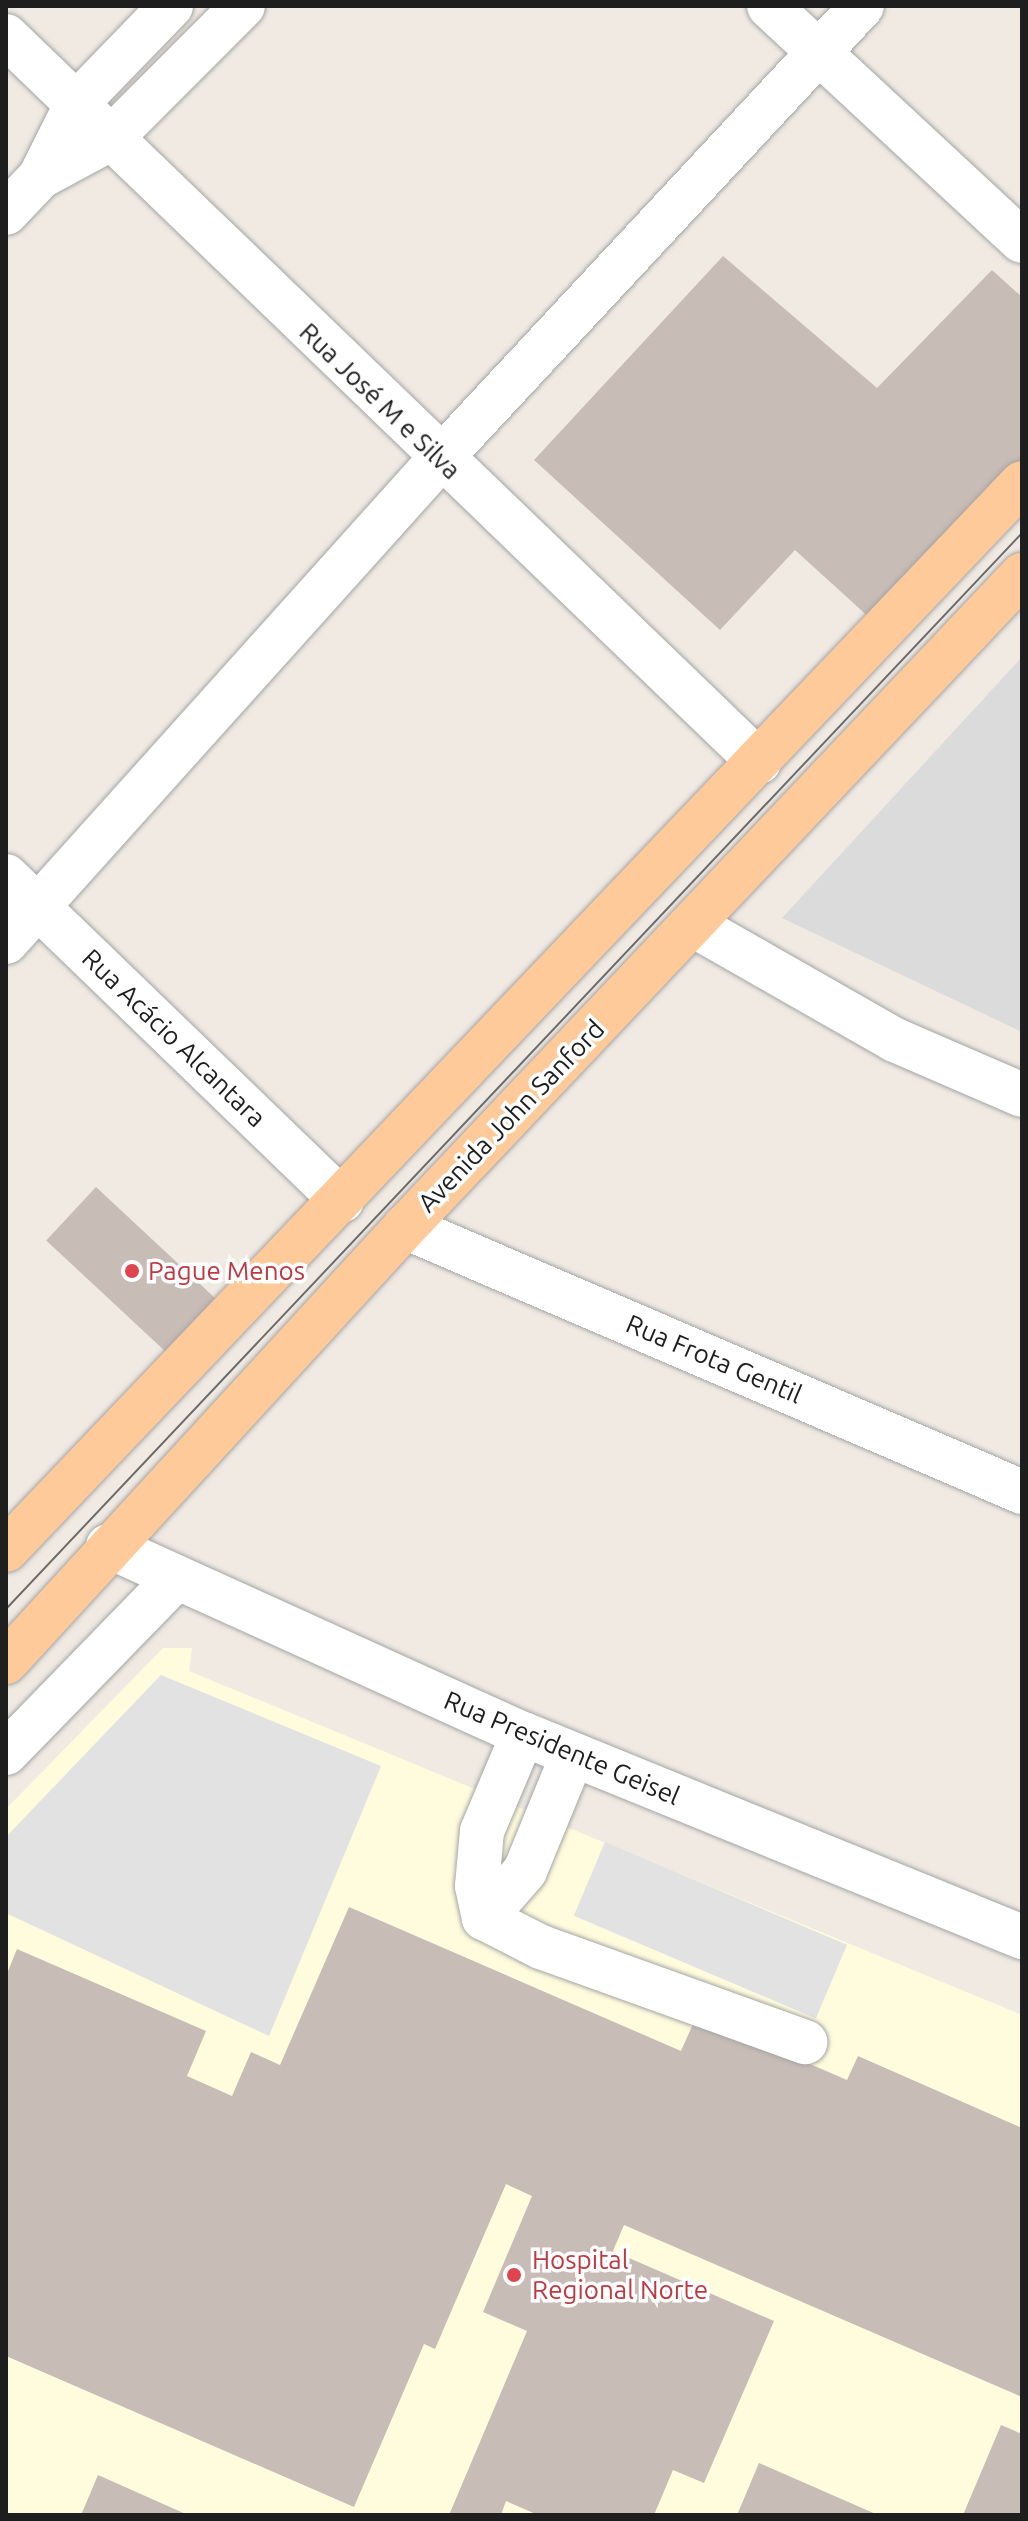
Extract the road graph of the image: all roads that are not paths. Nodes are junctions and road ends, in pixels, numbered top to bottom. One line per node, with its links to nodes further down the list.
1 (171, 6): 7 (street)
2 (243, 6): 8 (street)
3 (769, 6): 6 (street)
4 (862, 6): 6 (street)
5 (6, 36): 7 (street, Rua José M e Silva)
6 (819, 52): 11 (street); 12 (street)
7 (77, 103): 8 (street, Rua José M e Silva); 9 (street)
8 (110, 139): 9 (street); 12 (street, Rua José M e Silva)
9 (40, 177): 10 (street)
10 (6, 213)
11 (1022, 241)
12 (440, 459): 15 (street, Rua José M e Silva); 17 (street)
13 (1022, 483): 15 (main road)
14 (1022, 575): 18 (main road, Avenida John Sanford)
15 (759, 762): 21 (main road)
16 (6, 876): 17 (street, Rua Acácio Alcantara)
17 (41, 908): 19 (street); 21 (street, Rua Acácio Alcantara)
18 (695, 926): 20 (street); 22 (main road, Avenida John Sanford)
19 (6, 942)
20 (1022, 1095)
21 (342, 1200): 25 (main road)
22 (405, 1227): 23 (street, Rua Frota Gentil); 24 (main road, Avenida John Sanford)
23 (1022, 1492)
24 (108, 1546): 26 (street, Rua Presidente Geisel); 27 (main road, Avenida John Sanford)
25 (6, 1550)
26 (176, 1578): 28 (street, Rua Presidente Geisel); 29 (street)
27 (6, 1662)
28 (523, 1734): 30 (street, Rua Presidente Geisel); 31 (street)
29 (6, 1753)
30 (573, 1754): 31 (street); 32 (street, Rua Presidente Geisel)
31 (484, 1918): 33 (street)
32 (1022, 1937)
33 (805, 2042)

